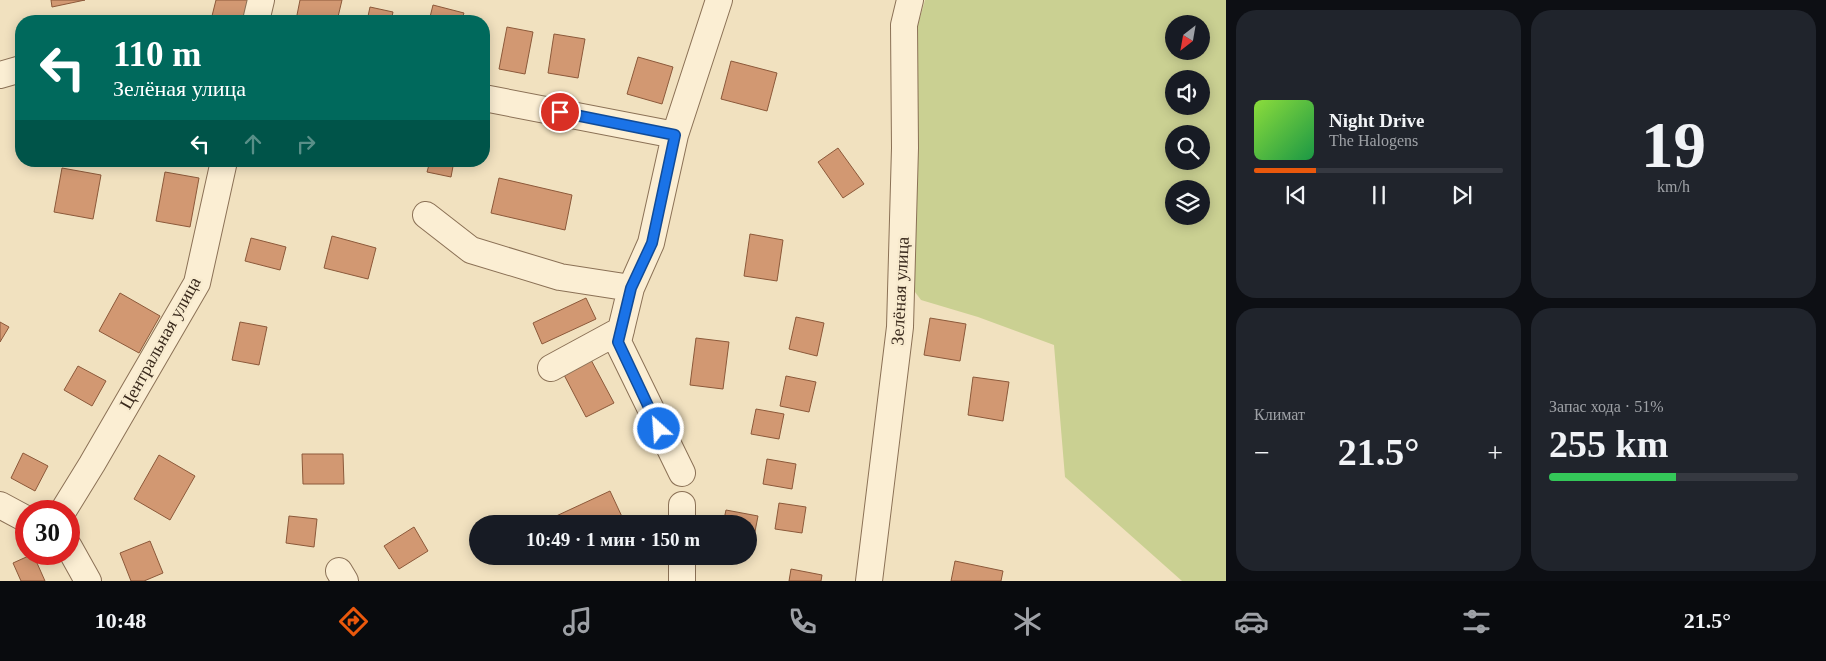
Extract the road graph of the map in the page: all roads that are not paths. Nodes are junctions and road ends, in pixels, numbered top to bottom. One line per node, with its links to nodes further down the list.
1 (261, 0): 4 (street)
2 (719, 0): 8 (street)
3 (910, 0): 22 (street, Зелёная улица)
4 (257, 15)
5 (15, 71): 6 (street)
6 (0, 75)
7 (490, 99): 8 (street)
8 (675, 135): 11 (street)
9 (223, 167): 15 (street, Центральная улица)
10 (426, 215): 11 (street)
11 (631, 288): 12 (street)
12 (621, 330): 13 (street); 14 (street)
13 (551, 368)
14 (682, 474)
15 (70, 500)
16 (0, 505): 17 (street)
17 (15, 513)
18 (79, 565): 20 (street)
19 (682, 565): 21 (street)
20 (88, 581)
21 (682, 581)
22 (869, 581)

